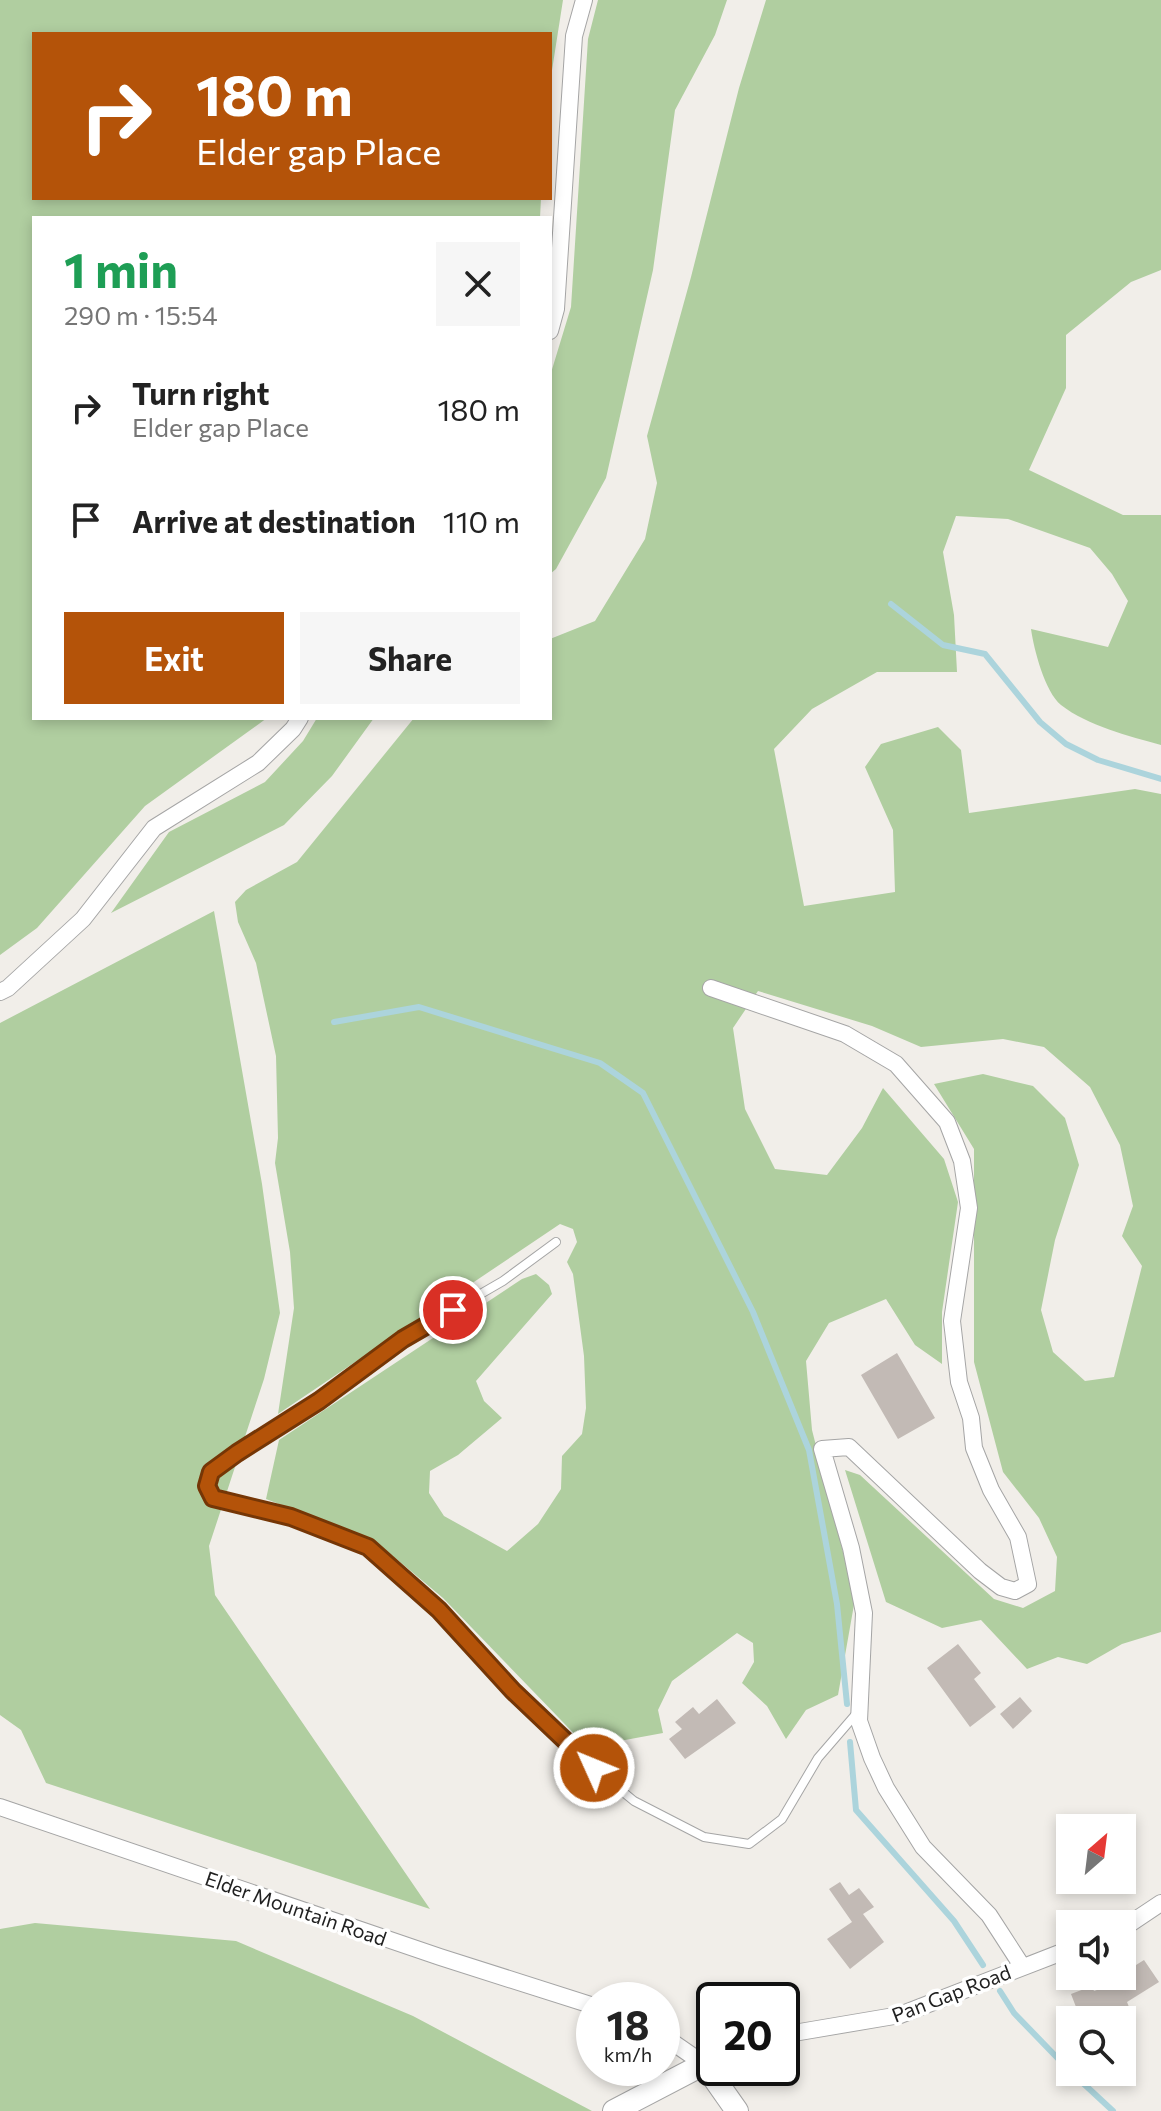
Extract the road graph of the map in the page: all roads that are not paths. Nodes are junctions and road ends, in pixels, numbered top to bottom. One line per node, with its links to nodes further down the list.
1 (584, 0): 2 (street)
2 (552, 324)
3 (299, 720): 5 (street)
4 (711, 988): 7 (street)
5 (0, 992)
6 (556, 1242): 7 (lane)
7 (859, 1710): 12 (street)
8 (0, 1807): 13 (street, Elder Mountain Road)
9 (1161, 1903): 10 (street)
10 (1136, 1920)
11 (1056, 1954): 12 (street, Pan Gap Road)
12 (1022, 1966): 14 (street, Pan Gap Road)
13 (576, 2000)
14 (800, 2032)
15 (696, 2069): 17 (street)
16 (723, 2086): 18 (street)
17 (614, 2111)
18 (737, 2111)

